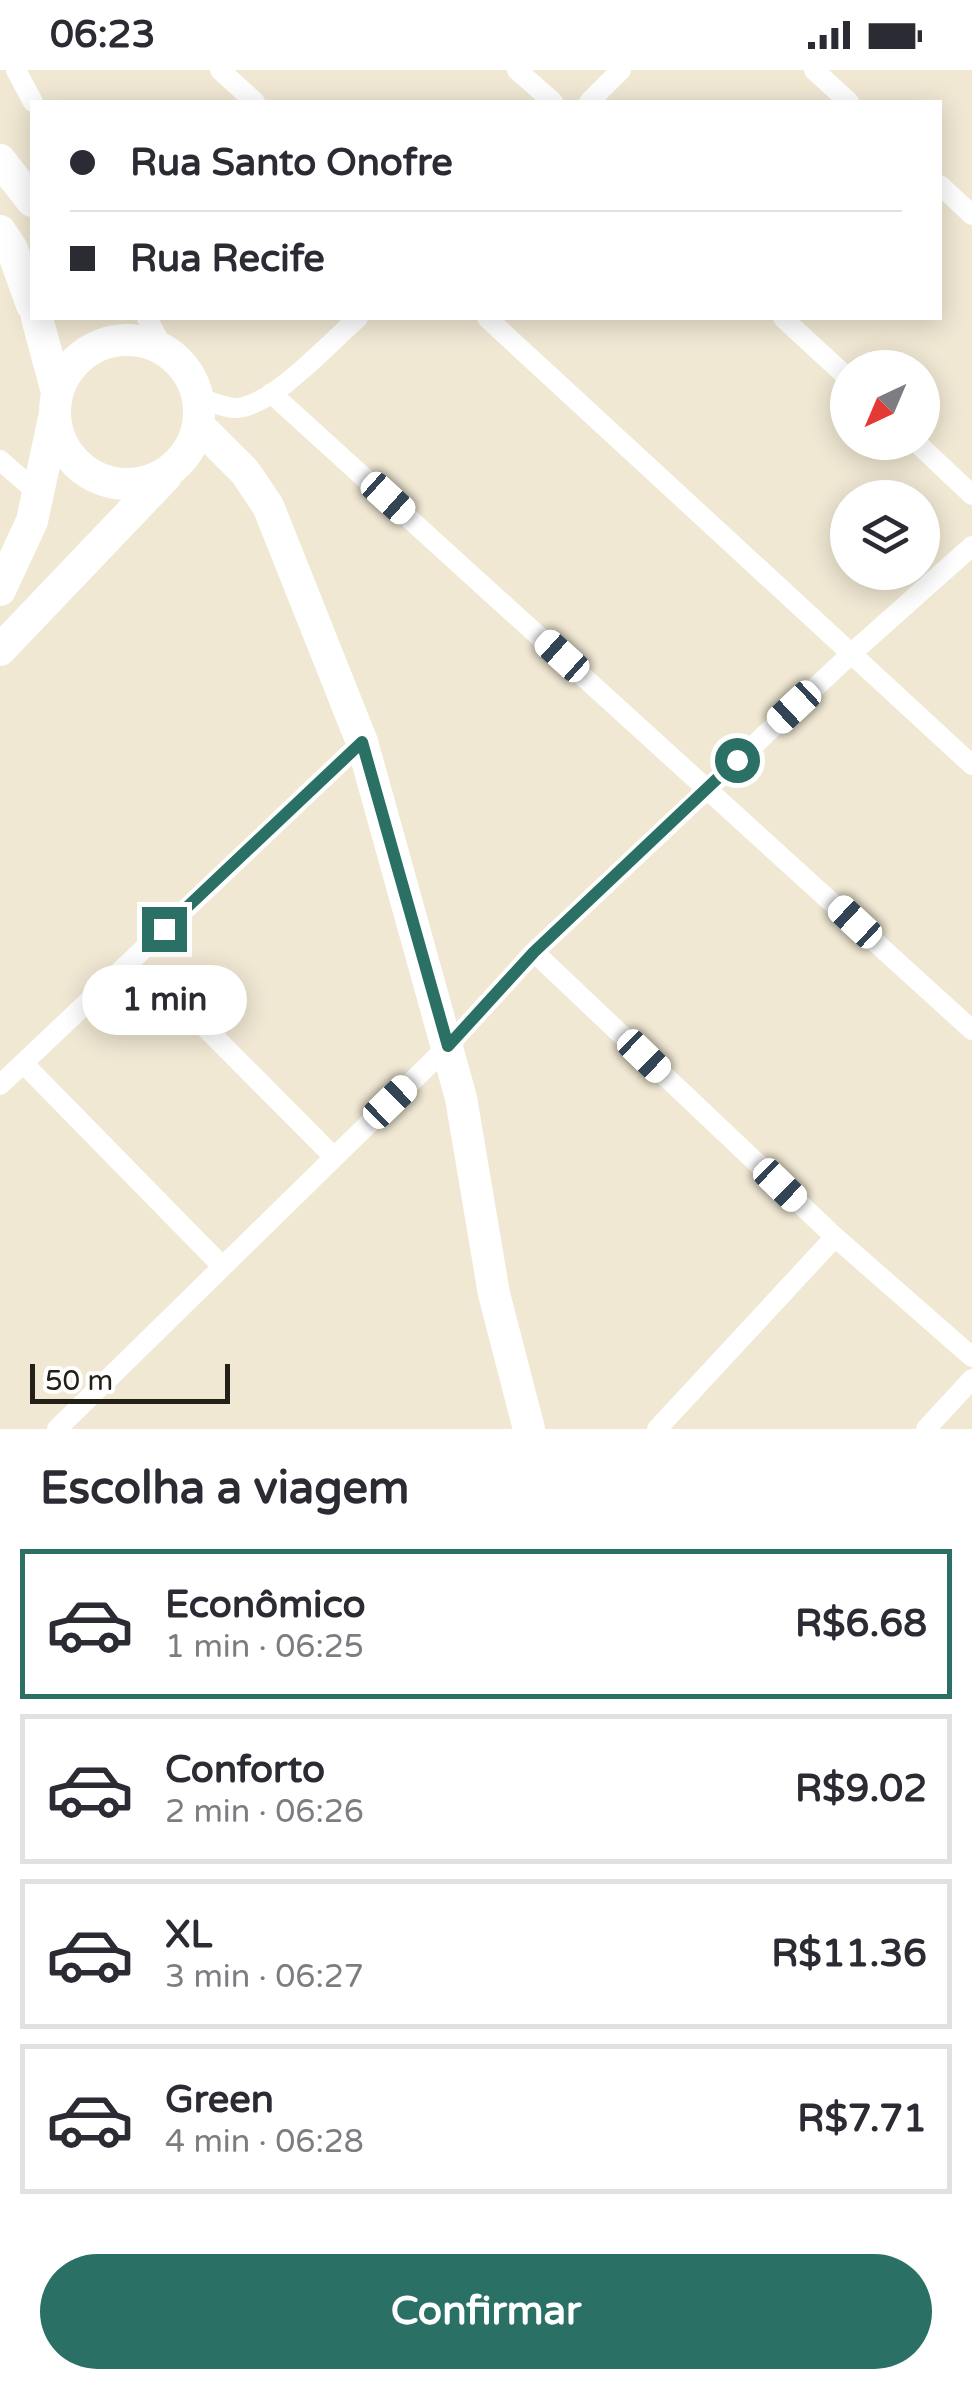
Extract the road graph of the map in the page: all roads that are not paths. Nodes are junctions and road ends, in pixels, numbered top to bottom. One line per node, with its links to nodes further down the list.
1 (16, 70): 6 (street)
2 (220, 70): 7 (street)
3 (517, 70): 8 (street)
4 (620, 70): 9 (street)
5 (814, 70): 10 (street)
6 (32, 100)
7 (253, 100)
8 (551, 100)
9 (590, 100)
10 (847, 100)
11 (0, 160): 13 (main road)
12 (942, 187): 14 (street)
13 (30, 198)
14 (972, 214)
15 (0, 231): 16 (main road)
16 (30, 300)
17 (37, 320): 24 (main road)
18 (356, 320): 23 (street)
19 (490, 320): 34 (street)
20 (785, 320): 22 (street)
21 (145, 331): 24 (main road); 25 (main road)
22 (830, 361)
23 (271, 394): 25 (street); 37 (street)
24 (56, 403): 28 (main road); 29 (main road)
25 (199, 412): 28 (main road); 35 (main road)
26 (0, 460): 29 (street)
27 (935, 460): 30 (street)
28 (172, 470): 33 (main road)
29 (39, 494): 32 (main road)
30 (972, 495)
31 (972, 546): 34 (street)
32 (0, 590)
33 (0, 650)
34 (852, 653): 36 (street); 37 (street)
35 (362, 742): 41 (main road); 42 (street)
36 (972, 764)
37 (708, 787): 38 (street); 40 (street)
38 (534, 952): 41 (street); 45 (street)
39 (156, 978): 44 (street)
40 (972, 1030)
41 (448, 1046): 44 (street); 49 (main road)
42 (23, 1063): 43 (street); 46 (street)
43 (0, 1085)
44 (334, 1157): 46 (street)
45 (835, 1237): 47 (street); 51 (street)
46 (222, 1266): 50 (street)
47 (972, 1357)
48 (972, 1379): 52 (street)
49 (522, 1425)
50 (57, 1429)
51 (657, 1429)
52 (926, 1429)

